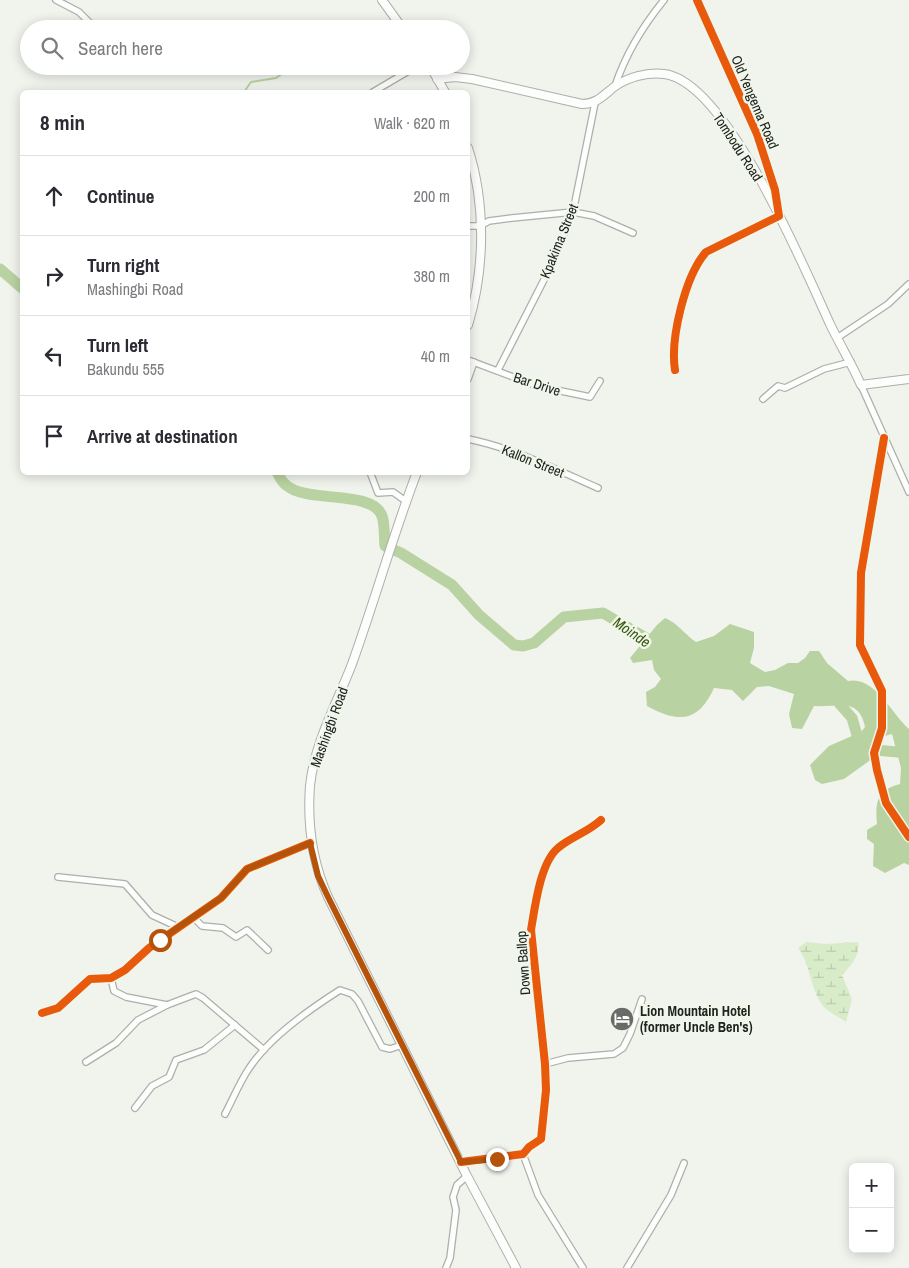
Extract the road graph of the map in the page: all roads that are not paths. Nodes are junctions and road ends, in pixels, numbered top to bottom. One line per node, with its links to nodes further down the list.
1 (56, 0): 5 (street)
2 (382, 0): 6 (main road)
3 (664, 0): 10 (street)
4 (697, 0): 16 (street, Old Yengema Road)
5 (87, 20)
6 (396, 20)
7 (402, 75): 11 (street)
8 (434, 75): 9 (main road)
9 (437, 80): 12 (main road); 13 (main road)
10 (616, 86): 13 (main road, Tombodu Road); 16 (main road, Tombodu Road)
11 (376, 90)
12 (444, 90)
13 (595, 103): 15 (street, Kpakima Street)
14 (470, 157): 18 (main road)
15 (573, 212): 18 (street); 19 (street); 25 (street, Kpakima Street)
16 (779, 216): 22 (main road, Tombodu Road); 26 (street)
17 (470, 226): 18 (street)
18 (480, 226): 21 (main road)
19 (633, 233)
20 (909, 284): 22 (street)
21 (470, 317)
22 (837, 338): 24 (main road, Tombodu Road)
23 (471, 361): 25 (street, Bar Drive)
24 (851, 362): 29 (main road, Tombodu Road); 30 (street)
25 (498, 370): 28 (street, Bar Drive)
26 (675, 370)
27 (909, 379): 29 (main road)
28 (600, 381)
29 (861, 385): 31 (street)
30 (763, 399)
31 (884, 438): 36 (street); 39 (street)
32 (470, 439): 35 (street, Kallon Street)
33 (371, 475): 37 (street)
34 (416, 475): 37 (main road)
35 (598, 488)
36 (909, 492)
37 (407, 502): 40 (main road, Mashingbi Road)
38 (601, 820): 53 (street, Down Ballop)
39 (909, 837)
40 (310, 843): 42 (street); 50 (main road, Mashingbi Road)
41 (58, 878): 43 (street)
42 (193, 917): 43 (street); 44 (street)
43 (178, 927): 45 (street)
44 (268, 950)
45 (111, 978): 47 (street); 48 (street)
46 (642, 999): 53 (street)
47 (167, 1005): 49 (street); 52 (street)
48 (42, 1013)
49 (235, 1026): 51 (street); 54 (street)
50 (402, 1045): 51 (street); 57 (main road, Mashingbi Road)
51 (264, 1050): 55 (street)
52 (86, 1062)
53 (545, 1064): 56 (street, Down Ballop)
54 (135, 1108)
55 (225, 1114)
56 (523, 1154): 57 (street); 62 (street)
57 (461, 1162): 59 (main road, Mashingbi Road)
58 (684, 1163): 63 (street)
59 (467, 1176): 60 (street); 61 (main road, Mashingbi Road)
60 (446, 1268)
61 (516, 1268)
62 (583, 1268)
63 (627, 1268)

